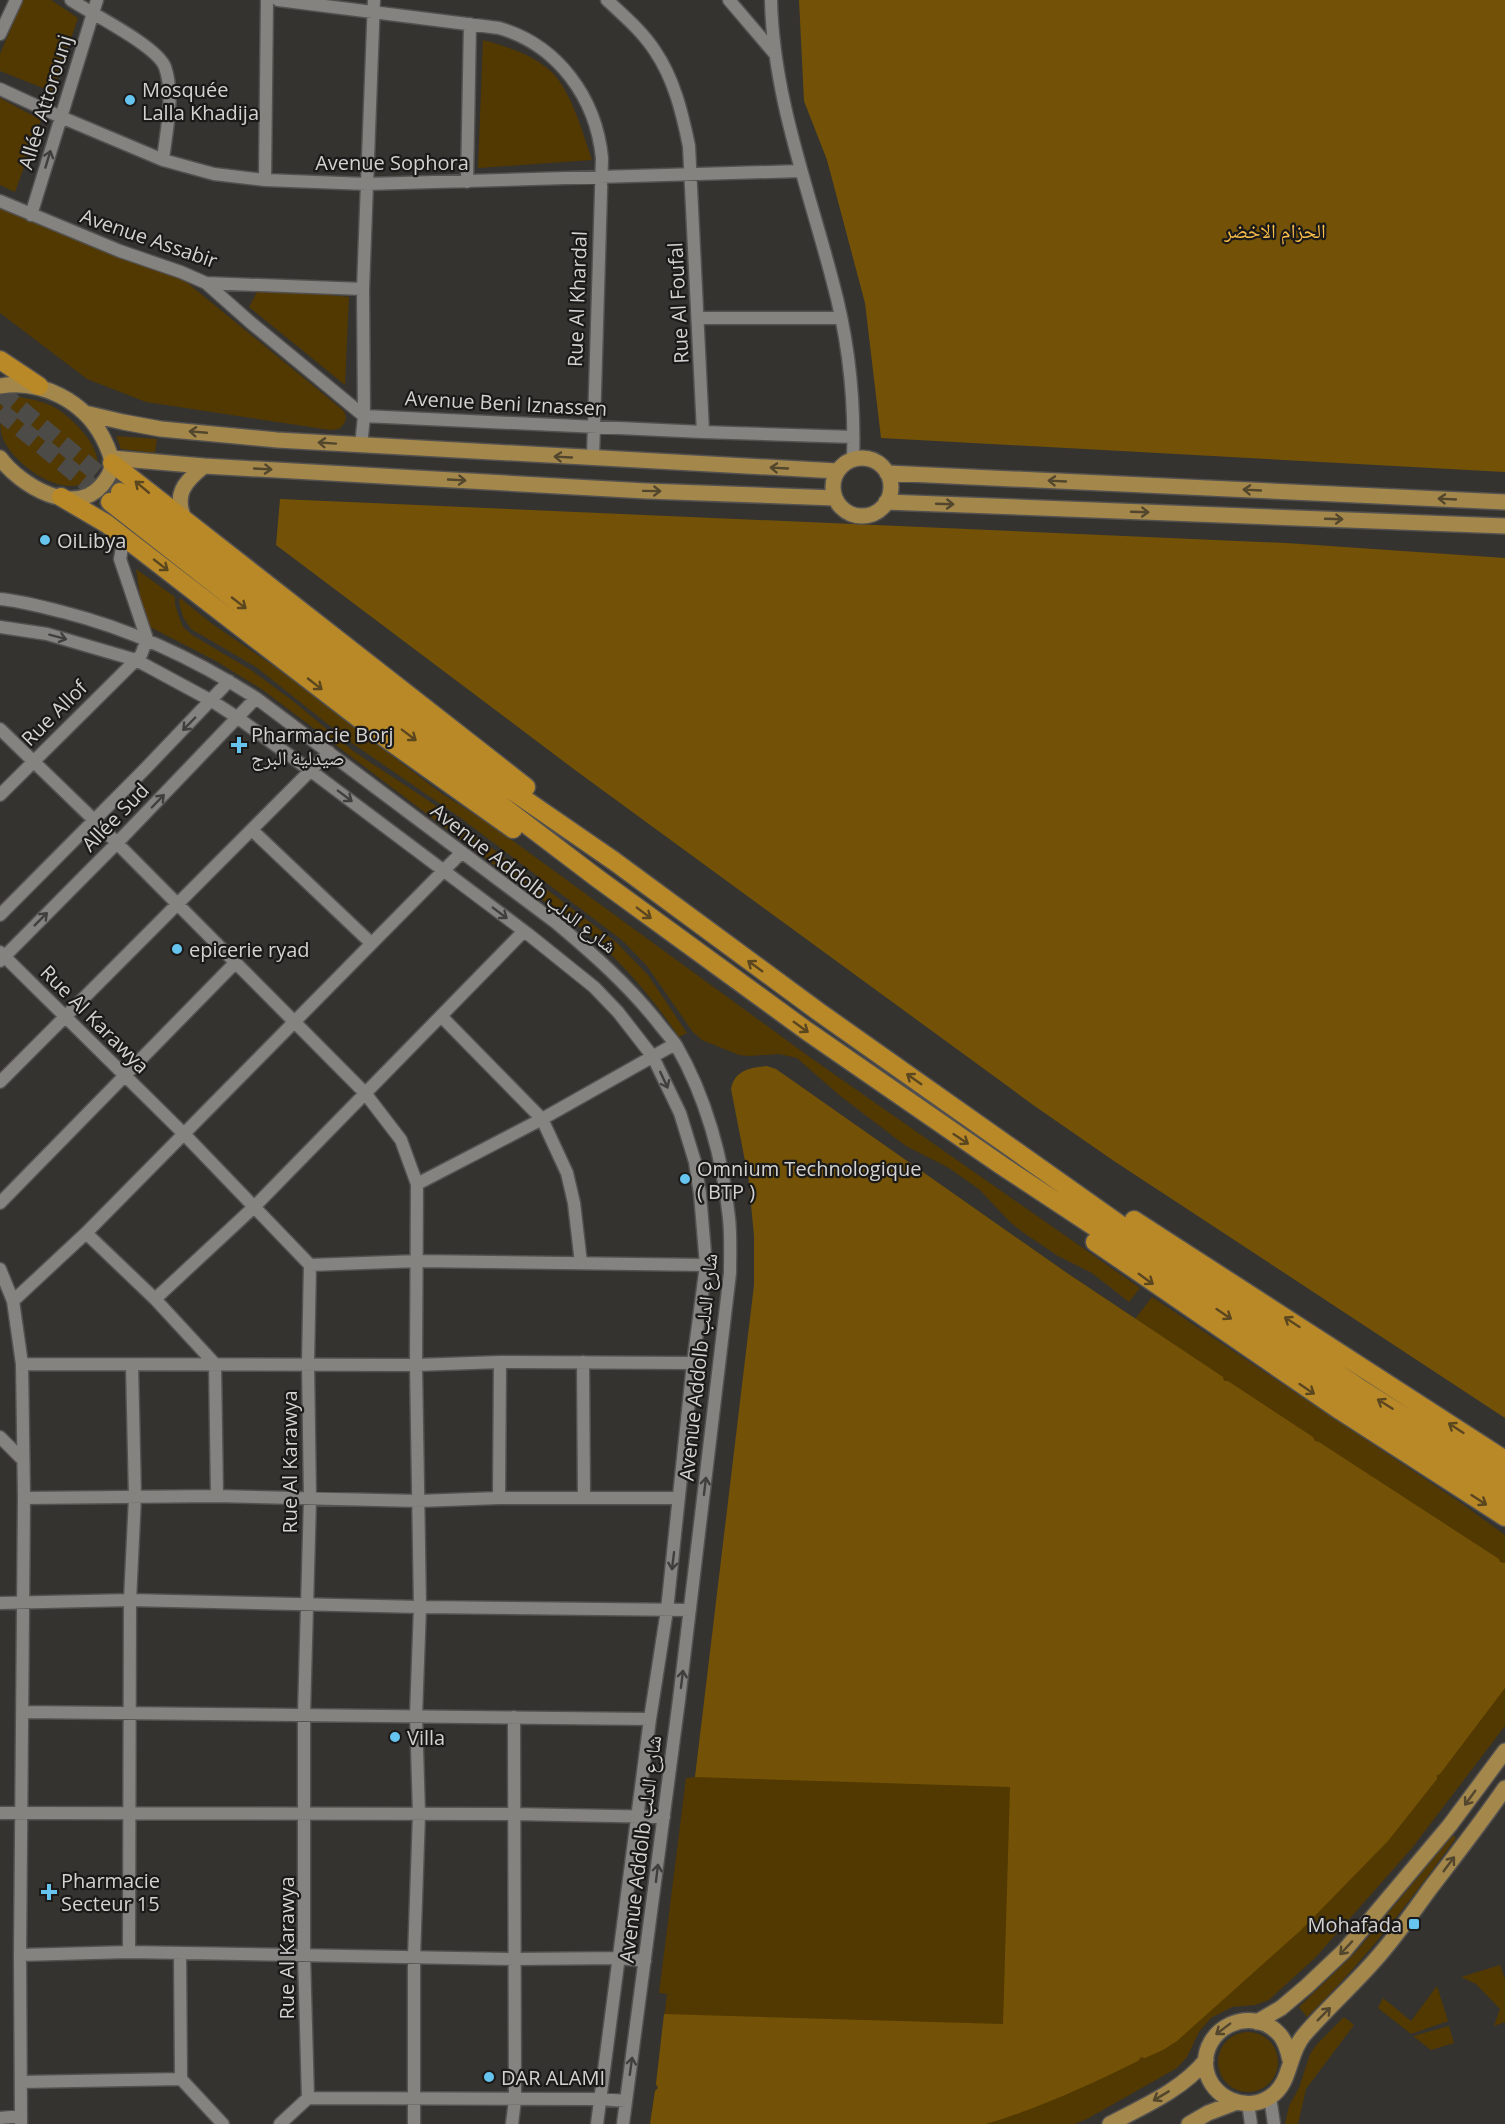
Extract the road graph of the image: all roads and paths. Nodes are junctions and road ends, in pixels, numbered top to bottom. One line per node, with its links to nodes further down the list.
1 (16, 0): 12 (street)
2 (71, 0): 10 (street)
3 (97, 0): 10 (street, Allée Attorounj)
4 (267, 0): 20 (street)
5 (278, 0): 9 (street, Rue Al Khardal)
6 (608, 0): 18 (street, Rue Al Foufal)
7 (729, 0): 13 (street)
8 (771, 0): 13 (street)
9 (373, 6): 11 (street, Rue Al Khardal); 22 (street)
10 (93, 14): 15 (street, Allée Attorounj); 16 (street)
11 (470, 24): 19 (street, Rue Al Khardal); 21 (street)
12 (0, 34)
13 (775, 54): 17 (street)
14 (0, 89): 15 (street, Avenue Sophora)
15 (61, 117): 16 (street, Avenue Sophora); 24 (street, Allée Attorounj, one-way to 15)
16 (163, 160): 20 (street, Avenue Sophora)
17 (801, 171): 18 (street, Avenue Sophora); 28 (street)
18 (691, 173): 19 (street, Avenue Sophora); 27 (street, Rue Al Foufal)
19 (600, 176): 21 (street, Avenue Sophora); 34 (street, Rue Al Khardal)
20 (264, 180): 22 (street, Avenue Sophora)
21 (466, 182): 22 (street, Avenue Sophora)
22 (367, 184): 26 (street)
23 (0, 201): 24 (street, Avenue Assabir)
24 (31, 215): 25 (street, Avenue Assabir)
25 (206, 283): 26 (street, Avenue Assabir); 33 (street)
26 (363, 289): 33 (street)
27 (698, 318): 28 (street); 35 (street, Rue Al Foufal)
28 (841, 318): 36 (street)
29 (0, 360): 31 (highway)
30 (0, 386): 31 (main road)
31 (39, 386): 32 (main road)
32 (85, 413): 37 (main road, one-way to 32); 41 (main road)
33 (364, 416): 34 (street, Avenue Beni Iznassen); 37 (street)
34 (593, 426): 35 (street, Avenue Beni Iznassen); 39 (street, Rue Al Khardal)
35 (703, 432): 36 (street, Avenue Beni Iznassen)
36 (853, 437): 40 (street)
37 (361, 446): 39 (main road, one-way to 37)
38 (0, 458): 46 (main road)
39 (593, 458): 43 (main road, one-way to 39)
40 (853, 459): 43 (main road); 44 (main road)
41 (112, 460): 42 (main road); 47 (main road); 51 (highway, one-way to 41)
42 (204, 466): 48 (main road, one-way to 48); 51 (main road)
43 (837, 471): 48 (main road)
44 (886, 473): 49 (main road); 50 (main road, one-way to 44)
45 (0, 474): 46 (main road)
46 (22, 481): 47 (main road)
47 (61, 497): 53 (highway)
48 (835, 498): 49 (main road)
49 (886, 502): 52 (main road, one-way to 52)
50 (1505, 502)
51 (185, 521): 71 (highway)
52 (1505, 526)
53 (128, 540): 56 (street); 73 (highway, one-way to 73)
54 (0, 599): 56 (street, Avenue Addolb شارع الدلب)
55 (0, 627): 57 (street, Avenue Addolb شارع الدلب, one-way to 57)
56 (147, 639): 57 (street, Rue Allof); 58 (street, Avenue Addolb شارع الدلب)
57 (136, 660): 60 (street, Avenue Addolb شارع الدلب); 64 (street, Rue Allof)
58 (230, 681): 59 (street, Avenue Addolb شارع الدلب); 60 (street, Allée Sud)
59 (256, 698): 61 (street, Allée Sud); 63 (street, Avenue Addolb شارع الدلب)
60 (212, 701): 61 (street, Avenue Addolb شارع الدلب); 67 (street, Allée Sud, one-way to 67)
61 (238, 718): 65 (street, Avenue Addolb شارع الدلب); 69 (street, Allée Sud, one-way to 61)
62 (0, 729): 64 (street)
63 (329, 752): 65 (street); 70 (street, Avenue Addolb شارع الدلب)
64 (34, 761): 66 (street, Rue Allof); 67 (street)
65 (311, 771): 68 (street); 72 (street, Avenue Addolb شارع الدلب, one-way to 72)
66 (0, 795)
67 (94, 820): 69 (street); 75 (street, Allée Sud)
68 (252, 830): 74 (street); 77 (street)
69 (117, 843): 74 (street); 78 (street, Allée Sud, one-way to 69)
70 (462, 852): 72 (street); 83 (street, Avenue Addolb شارع الدلب)
71 (614, 861): 73 (highway, one-way to 73); 90 (highway, one-way to 71)
72 (444, 871): 76 (street, Avenue Addolb شارع الدلب, one-way to 76); 77 (street)
73 (597, 878): 91 (highway, one-way to 91)
74 (177, 905): 79 (street); 81 (street)
75 (0, 915)
76 (524, 931): 80 (street); 84 (street, Avenue Addolb شارع الدلب)
77 (371, 943): 82 (street)
78 (1, 956): 81 (street, Rue Al Karawya)
79 (235, 963): 82 (street); 85 (street)
80 (441, 1016): 87 (street); 88 (street)
81 (65, 1017): 85 (street, Rue Al Karawya); 86 (street)
82 (295, 1023): 87 (street); 89 (street)
83 (675, 1044): 84 (street); 131 (street, Avenue Addolb شارع الدلب, one-way to 83)
84 (653, 1057): 88 (street); 99 (street, Avenue Addolb شارع الدلب, one-way to 99)
85 (124, 1076): 89 (street, Rue Al Karawya); 93 (street)
86 (0, 1082)
87 (365, 1093): 92 (street); 94 (street)
88 (542, 1119): 92 (street); 97 (street)
89 (184, 1134): 94 (street, Rue Al Karawya); 95 (street)
90 (1014, 1148): 113 (highway, one-way to 90); 114 (highway, one-way to 90)
91 (1001, 1166): 121 (highway, one-way to 121); 124 (highway, one-way to 124)
92 (417, 1184): 96 (street)
93 (0, 1203)
94 (254, 1208): 98 (street, Rue Al Karawya); 101 (street)
95 (87, 1233): 101 (street); 102 (street)
96 (418, 1262): 97 (street); 98 (street); 110 (street)
97 (581, 1263): 99 (street)
98 (310, 1265): 108 (street, Rue Al Karawya)
99 (706, 1265): 105 (street, Avenue Addolb شارع الدلب)
100 (0, 1269): 102 (street)
101 (155, 1299): 107 (street)
102 (13, 1301): 106 (street)
103 (500, 1362): 104 (street); 110 (street); 119 (street)
104 (583, 1362): 105 (street); 120 (street)
105 (693, 1363): 117 (street, Avenue Addolb شارع الدلب)
106 (22, 1364): 109 (street); 112 (street)
107 (215, 1364): 108 (street); 109 (street); 115 (street)
108 (308, 1364): 110 (street); 122 (street, Rue Al Karawya)
109 (132, 1365): 116 (street)
110 (416, 1365): 123 (street)
111 (0, 1437): 112 (street)
112 (23, 1460): 118 (street)
113 (1505, 1460)
114 (1505, 1480)
115 (217, 1496): 116 (street); 122 (street)
116 (135, 1497): 118 (street); 125 (street)
117 (679, 1497): 120 (street); 130 (street, Avenue Addolb شارع الدلب, one-way to 130)
118 (24, 1498): 127 (street)
119 (499, 1498): 120 (street); 123 (street)
120 (584, 1498)
121 (1505, 1498)
122 (310, 1499): 123 (street); 128 (street, Rue Al Karawya)
123 (419, 1502): 129 (street)
124 (1505, 1517)
125 (130, 1600): 127 (street); 128 (street); 133 (street)
126 (0, 1603): 127 (street)
127 (23, 1604): 132 (street)
128 (308, 1604): 129 (street); 134 (street, Rue Al Karawya)
129 (420, 1607): 130 (street); 135 (street)
130 (667, 1610): 131 (street); 137 (street, Avenue Addolb شارع الدلب)
131 (690, 1610): 147 (street, Avenue Addolb شارع الدلب, one-way to 131)
132 (22, 1712): 133 (street); 141 (street)
133 (130, 1712): 134 (street); 142 (street)
134 (304, 1714): 135 (street); 143 (street, Rue Al Karawya)
135 (416, 1715): 136 (street); 144 (street)
136 (514, 1717): 137 (street); 145 (street)
137 (650, 1719): 146 (street, Avenue Addolb شارع الدلب)
138 (1505, 1751): 156 (main road, one-way to 156)
139 (1503, 1796): 158 (main road, one-way to 139)
140 (0, 1813): 141 (street)
141 (23, 1814): 142 (street); 150 (street)
142 (129, 1814): 143 (street); 148 (street)
143 (305, 1814): 144 (street); 151 (street, Rue Al Karawya)
144 (418, 1814): 145 (street); 152 (street)
145 (513, 1814): 146 (street); 154 (street)
146 (637, 1815): 147 (street); 153 (street, Avenue Addolb شارع الدلب)
147 (664, 1817): 155 (street, Avenue Addolb شارع الدلب, one-way to 147)
148 (129, 1952): 149 (street); 150 (street)
149 (180, 1954): 151 (street); 159 (street)
150 (20, 1955): 160 (street)
151 (304, 1955): 152 (street); 162 (street, Rue Al Karawya)
152 (414, 1957): 154 (street); 164 (street)
153 (620, 1958): 154 (street); 155 (street); 163 (street, Avenue Addolb شارع الدلب)
154 (515, 1959): 165 (street)
155 (645, 1961): 166 (street, Avenue Addolb شارع الدلب, one-way to 155)
156 (1257, 2022): 157 (main road, one-way to 157); 158 (main road)
157 (1206, 2060): 167 (main road); 176 (main road, one-way to 176)
158 (1290, 2060): 161 (main road)
159 (181, 2079): 160 (street); 170 (street)
160 (21, 2082): 169 (street)
161 (1270, 2097): 167 (main road); 179 (street)
162 (308, 2098): 164 (street); 171 (street)
163 (600, 2099): 165 (street); 166 (street); 174 (street, Avenue Addolb شارع الدلب)
164 (414, 2100): 165 (street); 172 (street)
165 (515, 2100): 173 (street)
166 (626, 2101): 175 (street, Avenue Addolb شارع الدلب)
167 (1243, 2103): 177 (main road); 178 (street)
168 (0, 2118): 169 (street)
169 (21, 2120)
170 (223, 2124)
171 (280, 2124)
172 (414, 2124)
173 (513, 2124)
174 (597, 2124)
175 (623, 2124)
176 (1110, 2124)
177 (1190, 2124)
178 (1251, 2124)
179 (1274, 2124)

